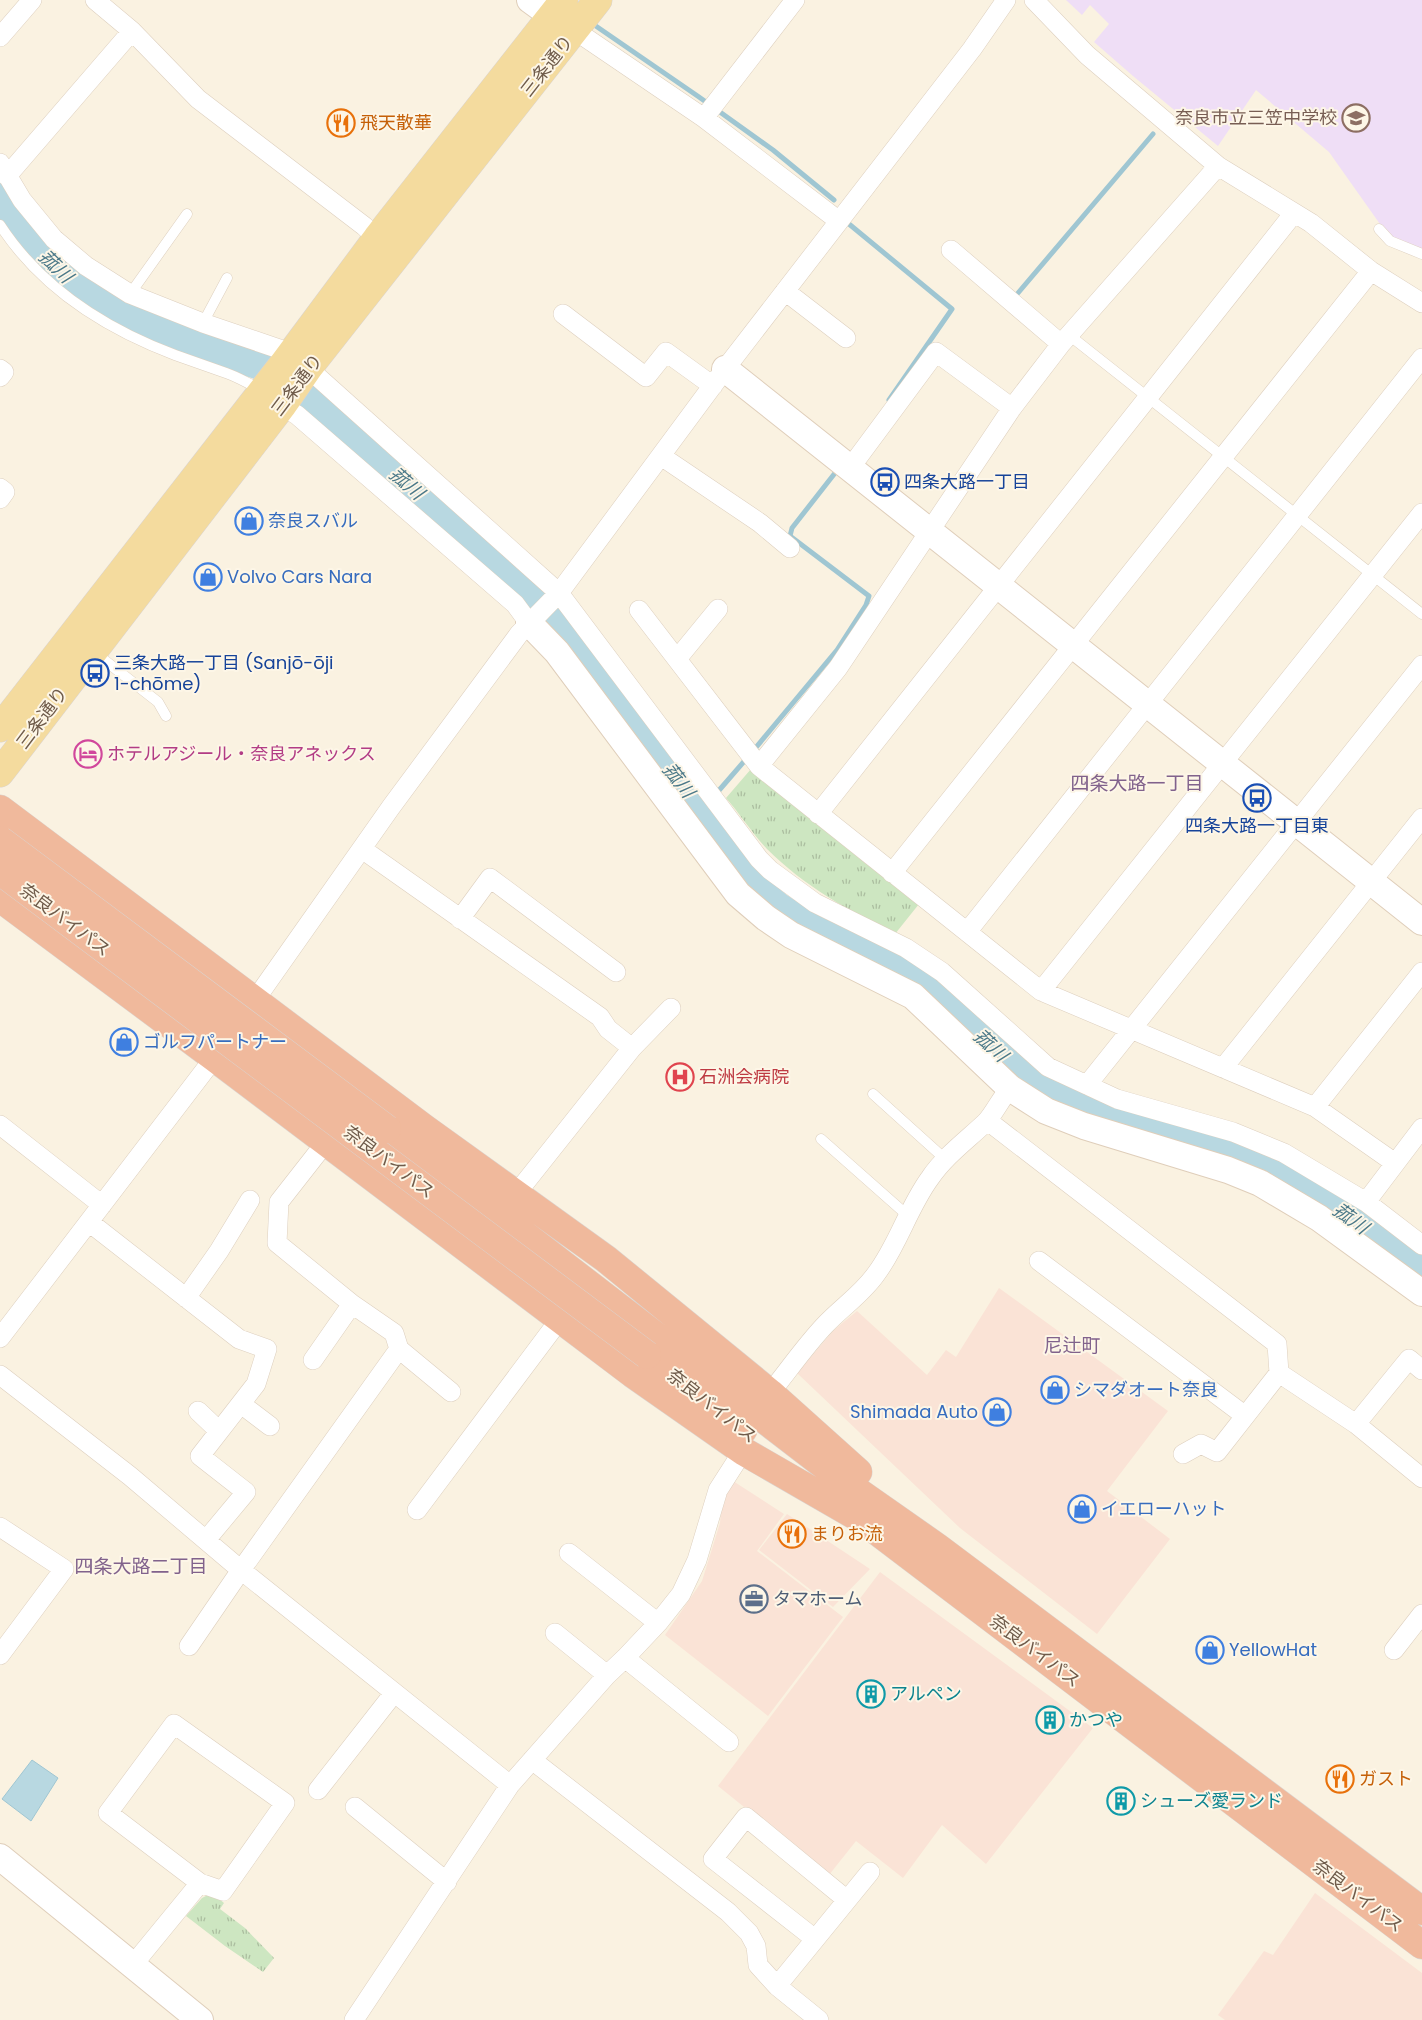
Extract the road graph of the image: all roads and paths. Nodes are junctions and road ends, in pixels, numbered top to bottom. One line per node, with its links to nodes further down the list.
1 (32, 0): 11 (street)
2 (95, 0): 10 (street)
3 (530, 0): 8 (street)
4 (598, 0): 9 (main road, 三条通り)
5 (795, 0): 12 (street)
6 (1006, 0): 17 (street)
7 (1034, 0): 13 (street)
8 (558, 8): 9 (street); 20 (main road, 三条通り)
9 (574, 30): 12 (street); 33 (main road, 三条通り)
10 (132, 31): 14 (street); 20 (street)
11 (0, 37)
12 (704, 118): 17 (street)
13 (1218, 166): 15 (street); 31 (street)
14 (3, 170): 26 (street)
15 (1294, 213): 23 (street); 38 (street)
16 (187, 214): 26 (lane)
17 (839, 221): 25 (street)
18 (0, 225): 37 (lane)
19 (1379, 229): 22 (lane)
20 (377, 238): 33 (main road, 三条通り)
21 (951, 250): 31 (street)
22 (1422, 254)
23 (1371, 271): 27 (street); 41 (street)
24 (227, 278): 29 (lane)
25 (786, 291): 30 (street); 36 (street)
26 (130, 294): 29 (street)
27 (1422, 303)
28 (563, 314): 36 (street)
29 (203, 323): 33 (street)
30 (846, 338)
31 (1065, 339): 38 (lane); 39 (street)
32 (1422, 358): 46 (street)
33 (297, 365): 37 (main road, 三条通り); 51 (street)
34 (0, 369): 35 (street)
35 (0, 377)
36 (719, 378): 40 (street); 42 (street)
37 (274, 395): 55 (street); 57 (main road, 三条通り); 62 (main road, 三条通り)
38 (1149, 397): 41 (lane); 50 (street)
39 (1012, 408): 42 (street); 47 (street)
40 (661, 456): 48 (street); 51 (street)
41 (1223, 456): 46 (lane); 56 (street)
42 (850, 468): 47 (street)
43 (0, 488): 44 (street)
44 (0, 499)
45 (1422, 513): 49 (street)
46 (1297, 515): 49 (lane); 60 (street)
47 (929, 532): 50 (street); 64 (street)
48 (790, 548)
49 (1372, 575): 54 (lane); 63 (street)
50 (1000, 587): 56 (street); 67 (street)
51 (558, 593): 55 (street); 90 (street)
52 (718, 609): 58 (street)
53 (639, 610): 58 (street)
54 (1422, 614)
55 (529, 622): 71 (street); 91 (street)
56 (1073, 646): 60 (street); 74 (street)
57 (93, 652): 61 (lane); 65 (main road, 三条通り)
58 (677, 659): 64 (street)
59 (1422, 665): 69 (street)
60 (1147, 705): 63 (street); 80 (street)
61 (166, 716)
62 (0, 728)
63 (1222, 764): 69 (street); 83 (street)
64 (759, 766): 67 (street)
65 (0, 773)
66 (0, 809): 84 (highway)
67 (818, 814): 74 (street)
68 (1422, 818): 75 (street)
69 (1297, 822): 75 (street); 86 (street)
70 (0, 840): 114 (highway, 奈良バイパス, bridge)
71 (362, 849): 77 (street); 84 (street)
72 (0, 856): 79 (highway)
73 (0, 871): 114 (highway, 奈良バイパス, bridge)
74 (892, 873): 80 (street)
75 (1371, 882): 78 (street); 89 (street)
76 (0, 898): 79 (highway)
77 (460, 918): 81 (street); 87 (street)
78 (1422, 922)
79 (44, 930): 88 (highway)
80 (967, 932): 83 (street)
81 (616, 972)
82 (1422, 972): 93 (street)
83 (1041, 991): 86 (street)
84 (254, 1000): 88 (street); 101 (highway)
85 (671, 1008): 87 (street)
86 (1132, 1030): 89 (street); 90 (street)
87 (632, 1048): 101 (street)
88 (215, 1058): 98 (highway); 104 (street)
89 (1223, 1068): 93 (street)
90 (1087, 1086): 103 (street)
91 (1010, 1088): 94 (street); 109 (street)
92 (873, 1094): 99 (lane)
93 (1315, 1107): 100 (street)
94 (988, 1121): 99 (street); 118 (street)
95 (0, 1124): 104 (street)
96 (1422, 1128): 100 (street)
97 (821, 1139): 105 (lane)
98 (326, 1142): 111 (street); 112 (highway)
99 (945, 1159): 105 (street)
100 (1395, 1163): 103 (street)
101 (516, 1194): 121 (highway)
102 (250, 1200): 110 (street)
103 (1366, 1202): 107 (street)
104 (102, 1205): 106 (street)
105 (907, 1215): 121 (street)
106 (88, 1222): 110 (street); 113 (street)
107 (1422, 1245)
108 (1039, 1261): 124 (street)
109 (1422, 1293)
110 (186, 1298): 122 (street)
111 (352, 1304): 115 (street); 116 (street)
112 (560, 1320): 128 (highway); 131 (street)
113 (0, 1338)
114 (652, 1346): 132 (highway, 奈良バイパス); 135 (highway, 奈良バイパス)
115 (399, 1349): 120 (street); 137 (street)
116 (313, 1360)
117 (1422, 1370): 125 (street)
118 (1279, 1373): 124 (street); 125 (street)
119 (0, 1374): 134 (street)
120 (451, 1392)
121 (770, 1393): 135 (highway)
122 (241, 1404): 126 (street); 127 (street)
123 (198, 1411): 127 (street)
124 (1244, 1416): 129 (street)
125 (1356, 1424): 130 (street)
126 (270, 1426)
127 (219, 1431): 134 (street)
128 (743, 1451): 132 (highway); 139 (street)
129 (1183, 1454)
130 (1422, 1478)
131 (417, 1510)
132 (861, 1519): 159 (highway, 奈良バイパス)
133 (0, 1527): 143 (street)
134 (206, 1540): 137 (street)
135 (937, 1547): 157 (highway, 奈良バイパス)
136 (569, 1553): 139 (street)
137 (241, 1570): 141 (street); 146 (street)
138 (1422, 1614): 142 (street)
139 (658, 1623): 144 (street)
140 (555, 1633): 145 (street)
141 (189, 1646)
142 (1394, 1650)
143 (0, 1655)
144 (626, 1658): 145 (street); 147 (street)
145 (607, 1674): 148 (street)
146 (394, 1693): 149 (street); 150 (street)
147 (729, 1742)
148 (532, 1760): 149 (street); 161 (street)
149 (510, 1786): 154 (street)
150 (318, 1790)
151 (355, 1807): 154 (street)
152 (0, 1856): 160 (street)
153 (870, 1872): 156 (street)
154 (447, 1882): 163 (street)
155 (200, 1883): 155 (street); 160 (street)
156 (847, 1900): 158 (street); 158 (street)
157 (1422, 1911)
158 (815, 1939): 161 (street)
159 (1422, 1945)
160 (132, 1966): 162 (street)
161 (777, 1986): 164 (street)
162 (200, 2020)
163 (354, 2020)
164 (819, 2020)

